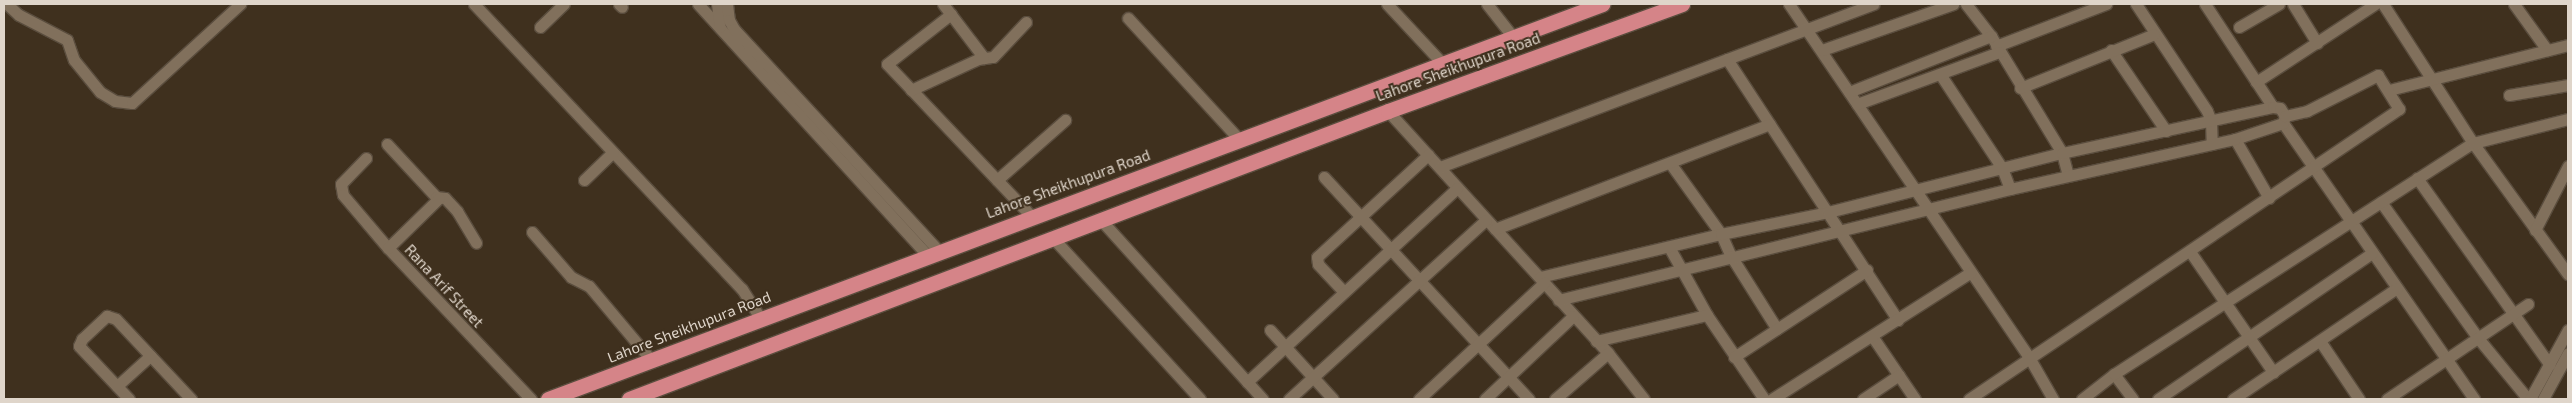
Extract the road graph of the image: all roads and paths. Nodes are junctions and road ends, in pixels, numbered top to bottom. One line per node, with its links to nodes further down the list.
1 (7, 4): 2 (street)
2 (240, 4)
3 (474, 4): 66 (street)
4 (564, 4): 28 (street)
5 (698, 4): 30 (street)
6 (717, 4): 30 (street)
7 (727, 4): 103 (street)
8 (943, 4): 25 (street)
9 (1387, 4): 42 (street)
10 (1487, 4): 33 (street)
11 (1602, 4): 33 (highway, Lahore Sheikhupura Road)
12 (1682, 4): 54 (highway, Lahore Sheikhupura Road)
13 (1789, 4): 31 (street)
14 (1873, 4): 31 (street)
15 (1953, 4): 37 (street)
16 (1966, 4): 36 (street)
17 (2106, 4): 36 (street)
18 (2136, 4): 32 (street)
19 (2205, 4): 45 (street)
20 (2279, 4): 29 (street)
21 (2293, 4): 34 (street)
22 (2375, 4): 34 (street)
23 (2383, 4): 44 (street)
24 (2514, 4): 39 (street)
25 (951, 14): 40 (street); 48 (street)
26 (1128, 18): 62 (street)
27 (1026, 22): 40 (street)
28 (540, 27)
29 (2239, 27)
30 (720, 28): 103 (street)
31 (1806, 29): 37 (street); 41 (street)
32 (2154, 34): 38 (street); 58 (street)
33 (1513, 37): 42 (highway, Lahore Sheikhupura Road)
34 (2317, 43): 45 (street)
35 (2568, 44): 39 (street)
36 (1995, 45): 43 (street); 47 (street); 50 (street)
37 (1822, 50): 50 (street)
38 (2111, 50): 47 (street); 60 (street)
39 (2546, 50): 44 (street)
40 (984, 58): 48 (street)
41 (1727, 59): 59 (street); 72 (street)
42 (1442, 63): 62 (highway, Lahore Sheikhupura Road)
43 (1940, 74): 52 (street); 73 (street)
44 (2431, 77): 49 (street); 63 (street)
45 (2256, 82): 53 (street)
46 (2568, 85): 51 (street)
47 (2020, 88): 67 (street)
48 (911, 90): 79 (street)
49 (2389, 90): 57 (street); 74 (street)
50 (1849, 92): 52 (street)
51 (2509, 95)
52 (1857, 104): 82 (street)
53 (2273, 107): 57 (street); 58 (street)
54 (1388, 111): 68 (street); 90 (highway, Lahore Sheikhupura Road)
55 (2568, 119): 63 (street)
56 (1065, 120): 79 (street)
57 (2284, 120): 61 (street); 74 (street)
58 (2211, 121): 60 (street); 65 (street)
59 (1770, 124): 70 (street); 87 (street)
60 (2166, 131): 67 (street)
61 (2235, 139): 65 (street); 84 (street)
62 (1239, 140): 88 (highway, Lahore Sheikhupura Road)
63 (2473, 143): 77 (street); 94 (street)
64 (387, 144): 83 (street)
65 (2212, 144): 75 (street)
66 (613, 152): 78 (street); 121 (street)
67 (2062, 153): 73 (street); 75 (street)
68 (1428, 155): 72 (street); 89 (street)
69 (366, 158): 101 (street, Rana Arif Street)
70 (1670, 164): 93 (street); 97 (street)
71 (2568, 166): 94 (street)
72 (1440, 167): 80 (street)
73 (2002, 168): 81 (street); 82 (street)
74 (2314, 169): 84 (street); 92 (street)
75 (2068, 175): 81 (street)
76 (1324, 177): 89 (street)
77 (2417, 178): 85 (street); 119 (street)
78 (584, 180)
79 (997, 180): 88 (street)
80 (1457, 188): 91 (street); 102 (street)
81 (2010, 188): 86 (street)
82 (1915, 191): 86 (street); 87 (street)
83 (440, 198): 99 (street); 101 (street)
84 (2269, 198): 104 (street)
85 (2381, 202): 92 (street); 128 (street)
86 (1928, 210): 96 (street); 109 (street)
87 (1828, 212): 96 (street); 97 (street)
88 (1031, 216): 103 (highway, Lahore Sheikhupura Road)
89 (1360, 216): 102 (street); 114 (street)
90 (1101, 220): 98 (highway, Lahore Sheikhupura Road); 146 (street)
91 (1486, 220): 93 (street); 111 (street)
92 (2351, 220): 105 (street); 116 (street)
93 (1495, 230): 112 (street)
94 (2535, 230): 110 (street)
95 (532, 232): 138 (street)
96 (1841, 232): 106 (street); 108 (street)
97 (1721, 234): 100 (street); 106 (street)
98 (1053, 238): 153 (highway, Lahore Sheikhupura Road); 154 (street)
99 (476, 243)
100 (1669, 246): 107 (street); 112 (street)
101 (388, 248): 151 (street, Rana Arif Street)
102 (1390, 248): 111 (street); 114 (street)
103 (933, 253): 121 (highway, Lahore Sheikhupura Road)
104 (2191, 253): 116 (street); 137 (street)
105 (2372, 253): 113 (street); 127 (street)
106 (1731, 256): 107 (street); 123 (street)
107 (1679, 269): 115 (street); 118 (street)
108 (1867, 270): 122 (street); 123 (street)
109 (1970, 273): 122 (street); 137 (street)
110 (2568, 274)
111 (1420, 280): 131 (street); 144 (street)
112 (1542, 280): 115 (street); 131 (street)
113 (2397, 288): 130 (street); 139 (street)
114 (1344, 292): 132 (street)
115 (1558, 300): 120 (street)
116 (2224, 302): 127 (street); 142 (street)
117 (2528, 304): 119 (street)
118 (1707, 315): 129 (street); 136 (street)
119 (2512, 315): 128 (street); 140 (street)
120 (1573, 316): 129 (street); 145 (street)
121 (760, 318): 138 (highway, Lahore Sheikhupura Road)
122 (1898, 320): 126 (street)
123 (1777, 329): 136 (street)
124 (1270, 330): 132 (street)
125 (2568, 330): 140 (street)
126 (1872, 336): 143 (street); 164 (street)
127 (2249, 338): 141 (street); 171 (street)
128 (2478, 338): 139 (street); 175 (street)
129 (1596, 341): 133 (street)
130 (2320, 341): 141 (street); 173 (street)
131 (1479, 344): 145 (street); 158 (street)
132 (1285, 346): 144 (street); 146 (street)
133 (1608, 353): 161 (street); 162 (street)
134 (2568, 353): 176 (street)
135 (150, 356): 147 (street); 147 (street); 150 (street)
136 (1734, 357): 163 (street)
137 (2030, 359): 167 (street); 168 (street)
138 (652, 361): 152 (highway, Lahore Sheikhupura Road)
139 (2446, 361): 148 (street); 174 (street)
140 (2550, 365): 175 (street)
141 (2273, 372): 172 (street)
142 (2114, 374): 169 (street); 170 (street)
143 (1898, 375): 165 (street); 166 (street)
144 (1314, 378): 156 (street); 157 (street)
145 (1508, 378): 159 (street); 160 (street)
146 (1247, 382): 155 (street)
147 (117, 386): 149 (street)
148 (2469, 397)
149 (129, 399)
150 (191, 399)
151 (531, 399)
152 (548, 399)
153 (629, 399)
154 (1200, 399)
155 (1263, 399)
156 (1289, 399)
157 (1333, 399)
158 (1419, 399)
159 (1485, 399)
160 (1529, 399)
161 (1555, 399)
162 (1644, 399)
163 (1764, 399)
164 (1772, 399)
165 (1864, 399)
166 (1915, 399)
167 (1969, 399)
168 (2053, 399)
169 (2082, 399)
170 (2133, 399)
171 (2158, 399)
172 (2233, 399)
173 (2359, 399)
174 (2387, 399)
175 (2529, 399)
176 (2543, 399)

